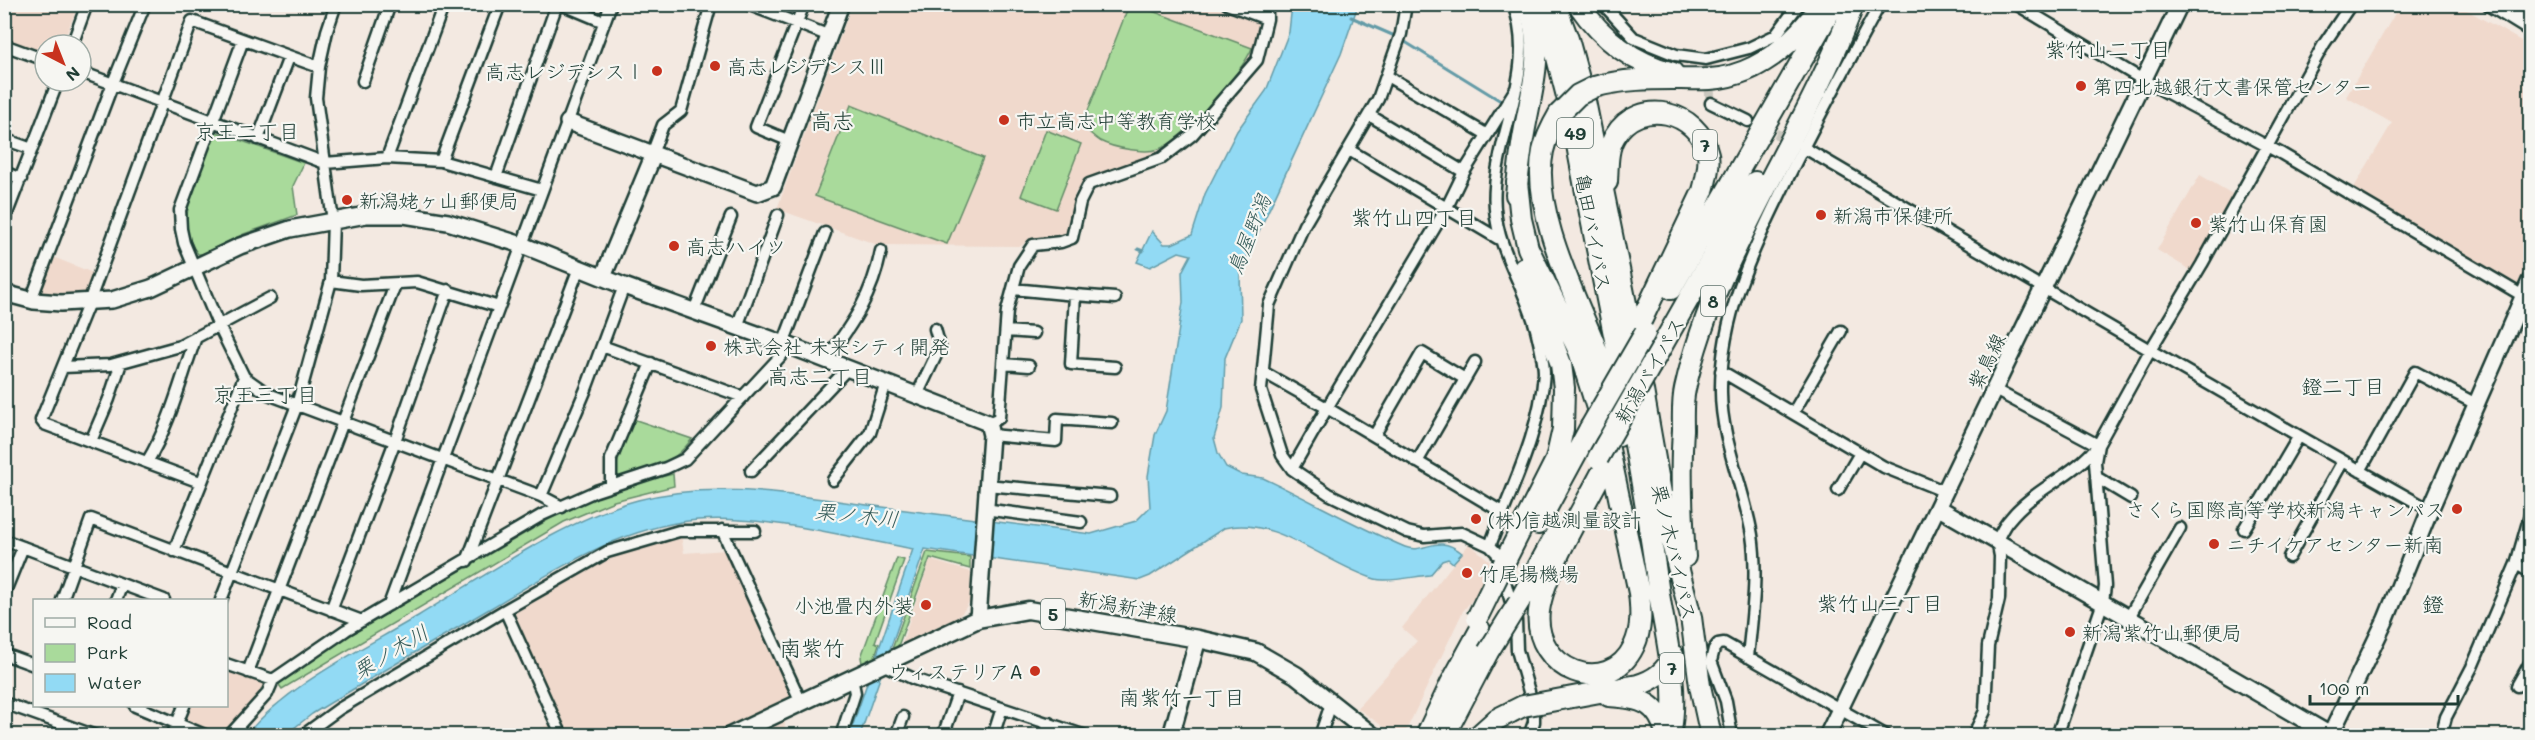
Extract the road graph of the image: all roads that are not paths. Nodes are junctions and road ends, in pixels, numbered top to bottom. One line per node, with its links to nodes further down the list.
1 (87, 4): 36 (street)
2 (145, 4): 48 (street)
3 (336, 4): 42 (street)
4 (390, 4): 47 (street)
5 (444, 4): 66 (street)
6 (500, 4): 67 (street)
7 (559, 4): 33 (street); 71 (street)
8 (611, 4): 33 (street)
9 (711, 4): 65 (street)
10 (747, 4): 34 (street)
11 (804, 4): 34 (street)
12 (841, 4): 37 (street)
13 (1227, 4): 32 (street)
14 (1267, 4): 32 (street)
15 (1406, 4): 44 (street)
16 (1513, 4): 49 (street)
17 (1527, 4): 73 (highway)
18 (1537, 4): 132 (highway, 亀田バイパス / 49)
19 (1555, 4): 76 (highway, 亀田バイパス / 49)
20 (1578, 4): 45 (highway)
21 (1604, 4): 22 (street)
22 (1799, 4)
23 (1822, 4): 45 (highway)
24 (1880, 4): 62 (street)
25 (2016, 4): 46 (street)
26 (2180, 4): 46 (street, 紫鳥線)
27 (2351, 4): 61 (street)
28 (2491, 4): 35 (street)
29 (2520, 4): 31 (street)
30 (1847, 7): 105 (highway, 新潟バイパス / 8); 123 (highway, 新潟バイパス / 8); 202 (highway, 8)
31 (2530, 10)
32 (1268, 19): 93 (street)
33 (604, 22): 56 (street)
34 (797, 25): 37 (street); 60 (street)
35 (2530, 28)
36 (76, 33)
37 (830, 36): 60 (street)
38 (243, 40): 41 (street); 51 (street); 55 (street)
39 (4, 45): 40 (street)
40 (33, 56)
41 (289, 57): 42 (street); 59 (street)
42 (319, 67): 68 (street)
43 (93, 76): 48 (street)
44 (1387, 76): 53 (street); 57 (street)
45 (1694, 78): 197 (highway, bridge)
46 (2144, 80): 61 (street); 92 (street, 紫鳥線)
47 (363, 81)
48 (113, 83): 51 (street); 100 (street)
49 (1517, 87): 57 (street); 82 (street)
50 (53, 93): 63 (street)
51 (163, 102): 55 (street); 101 (street)
52 (1711, 103): 54 (street)
53 (1369, 115): 64 (street); 70 (street)
54 (1748, 121)
55 (212, 122): 59 (street); 85 (street)
56 (568, 122): 65 (street); 74 (street)
57 (1486, 134): 70 (street)
58 (4, 139): 63 (street)
59 (258, 140): 68 (street)
60 (792, 142): 65 (street)
61 (2267, 146): 99 (street); 114 (street)
62 (1803, 147): 92 (street); 125 (street)
63 (32, 149): 72 (street)
64 (1349, 150): 75 (street); 126 (street)
65 (653, 154): 87 (street)
66 (387, 158): 67 (street); 68 (street)
67 (441, 161): 71 (street)
68 (325, 163): 80 (street)
69 (4, 172): 72 (street)
70 (1464, 172): 75 (street)
71 (496, 177): 74 (street)
72 (21, 179): 79 (street)
73 (1517, 182): 151 (highway); 187 (highway)
74 (542, 190): 83 (street)
75 (1446, 209): 82 (street); 136 (street)
76 (1606, 213): 105 (highway, 7); 123 (highway, 亀田バイパス / 7)
77 (778, 215): 106 (street)
78 (731, 217): 103 (street)
79 (4, 221)
80 (333, 221): 83 (street); 85 (street); 88 (street)
81 (825, 232): 112 (street)
82 (1499, 239): 170 (street)
83 (522, 245): 86 (street); 102 (street)
84 (881, 251): 115 (street)
85 (195, 267): 101 (street); 104 (street)
86 (579, 268): 87 (street); 156 (street)
87 (603, 277): 91 (street)
88 (331, 281): 90 (street); 135 (street)
89 (2530, 281): 99 (street)
90 (395, 285): 94 (street); 138 (street)
91 (624, 286): 103 (street); 113 (street)
92 (2044, 288): 114 (street); 130 (street, 紫鳥線)
93 (1013, 289): 96 (street); 108 (street)
94 (448, 290): 102 (street); 144 (street)
95 (4, 293): 100 (street)
96 (1075, 295): 98 (street); 122 (street)
97 (270, 298): 104 (street)
98 (1115, 298)
99 (2527, 298): 134 (street)
100 (31, 300): 101 (street)
101 (89, 302): 121 (street)
102 (500, 307): 147 (street)
103 (694, 311): 106 (street)
104 (218, 324): 111 (street); 127 (street)
105 (1644, 326): 132 (highway, 7, bridge)
106 (737, 327): 112 (street)
107 (935, 329): 131 (street)
108 (1006, 331): 110 (street); 119 (street)
109 (1841, 331): 137 (street)
110 (1034, 333)
111 (196, 337): 117 (street); 149 (street)
112 (787, 345): 115 (street); 133 (street)
113 (602, 346): 118 (street); 163 (street)
114 (2151, 349): 142 (street); 145 (street)
115 (826, 360): 124 (street)
116 (1475, 362): 128 (street)
117 (121, 363): 121 (street); 143 (street)
118 (651, 363): 133 (street); 160 (street)
119 (1004, 364): 120 (street); 140 (street)
120 (1029, 366)
121 (63, 367): 143 (street)
122 (1114, 367)
123 (1645, 367): 132 (highway, 新潟バイパス / 8, bridge); 172 (highway, 栗ノ木バイパス / 7)
124 (848, 368): 129 (street); 153 (street)
125 (1721, 371): 137 (street); 208 (street)
126 (1263, 372): 136 (street); 152 (street)
127 (244, 377): 135 (street); 158 (street)
128 (1465, 379): 141 (street); 150 (street)
129 (886, 383): 131 (street); 157 (street)
130 (1995, 390): 145 (street); 162 (street, 紫鳥線)
131 (917, 395): 140 (street)
132 (1625, 395): 151 (highway, bridge); 187 (highway, 新潟バイパス / 7, bridge); 197 (highway, 栗ノ木バイパス / 7)
133 (743, 397): 160 (street)
134 (2476, 404): 154 (street); 168 (street)
135 (297, 405): 138 (street); 189 (street)
136 (1327, 408): 141 (street); 152 (street)
137 (1793, 413): 146 (street)
138 (344, 423): 144 (street); 191 (street)
139 (1112, 423): 140 (street)
140 (989, 429): 159 (street)
141 (1374, 436): 150 (street)
142 (2299, 436): 148 (street); 175 (street)
143 (91, 441): 149 (street)
144 (395, 441): 147 (street); 200 (street)
145 (2098, 446): 155 (street); 179 (street)
146 (1860, 453): 161 (street); 162 (street)
147 (443, 459): 156 (street); 199 (street)
148 (2343, 461): 154 (street); 183 (street)
149 (147, 462): 158 (street)
150 (1417, 462): 170 (street)
151 (1599, 466): 247 (highway, bridge)
152 (1292, 469): 180 (street)
153 (751, 471)
154 (2360, 471): 168 (street)
155 (2096, 477): 165 (street); 198 (street)
156 (497, 479): 163 (street); 184 (street)
157 (833, 480)
158 (200, 482): 182 (street)
159 (986, 485): 164 (street); 169 (street)
160 (611, 486): 166 (street)
161 (1838, 490)
162 (1946, 492): 167 (street, 紫鳥線)
163 (541, 496): 166 (street)
164 (1110, 496)
165 (2131, 498)
166 (562, 507): 184 (street)
167 (1939, 508): 179 (street); 226 (street, 紫鳥線)
168 (2430, 510): 257 (street)
169 (984, 512): 173 (street); 204 (street)
170 (1502, 513): 180 (street)
171 (2530, 515): 185 (street)
172 (1665, 516): 202 (highway, 栗ノ木バイパス / 7); 209 (highway)
173 (1081, 522)
174 (2180, 528): 203 (street)
175 (2244, 529)
176 (722, 530): 177 (street); 201 (street); 220 (street)
177 (755, 531)
178 (4, 540): 181 (street)
179 (1997, 540): 198 (street); 255 (street)
180 (1490, 546): 249 (street)
181 (23, 547): 186 (street); 192 (street)
182 (174, 551): 186 (street); 189 (street)
183 (2289, 557)
184 (467, 561): 199 (street)
185 (2516, 564): 188 (street); 258 (street)
186 (75, 566): 190 (street); 193 (street)
187 (1507, 570): 246 (highway, bridge)
188 (2530, 572)
189 (230, 573): 191 (street); 196 (street)
190 (122, 584): 194 (street); 195 (street)
191 (278, 590): 200 (street); 214 (street)
192 (4, 594)
193 (62, 599)
194 (116, 599)
195 (161, 599)
196 (221, 599)
197 (1660, 601): 209 (highway, 栗ノ木バイパス / 7)
198 (2103, 602): 203 (street); 256 (street)
199 (389, 605): 205 (street)
200 (331, 610): 205 (street)
201 (505, 610): 234 (street); 235 (street)
202 (1691, 617): 251 (highway, 栗ノ木バイパス / 7)
203 (2129, 617): 257 (street)
204 (978, 619): 206 (main road, 新潟新津線 / 5); 211 (main road, 新潟新津線 / 5)
205 (362, 621): 216 (street)
206 (1198, 639): 222 (main road, 新潟新津線 / 5); 243 (street)
207 (4, 654): 212 (street)
208 (1748, 657): 226 (street); 252 (street)
209 (1672, 659): 219 (highway); 250 (highway, 栗ノ木バイパス / 7)
210 (2530, 663): 217 (street)
211 (882, 664): 215 (main road, 新潟新津線 / 5); 218 (street)
212 (33, 665)
213 (228, 665): 214 (street)
214 (248, 672): 216 (street)
215 (852, 678): 220 (main road, 新潟新津線 / 5); 237 (street)
216 (273, 680): 233 (street)
217 (2517, 686)
218 (958, 693): 225 (street); 239 (street)
219 (1587, 695): 248 (highway, 7, bridge); 250 (highway, 7)
220 (801, 702): 236 (main road, 新潟新津線 / 5)
221 (4, 703): 230 (street)
222 (1331, 704): 244 (street); 245 (main road, 新潟新津線 / 5)
223 (140, 707): 228 (street)
224 (183, 707): 228 (street)
225 (1002, 708): 229 (street); 240 (street)
226 (1840, 710): 253 (street, 紫鳥線); 254 (street)
227 (903, 717): 238 (street)
228 (177, 723): 231 (street); 232 (street)
229 (1049, 723): 241 (street); 242 (street)
230 (96, 735)
231 (172, 735)
232 (207, 735)
233 (229, 735)
234 (303, 735)
235 (562, 735)
236 (730, 735)
237 (841, 735)
238 (896, 735)
239 (943, 735)
240 (993, 735)
241 (1045, 735)
242 (1086, 735)
243 (1171, 735)
244 (1320, 735)
245 (1373, 735)
246 (1426, 735)
247 (1444, 735)
248 (1478, 735)
249 (1529, 735)
250 (1669, 735)
251 (1711, 735)
252 (1732, 735)
253 (1827, 735)
254 (1887, 735)
255 (1973, 735)
256 (2057, 735)
257 (2331, 735)
258 (2441, 735)

